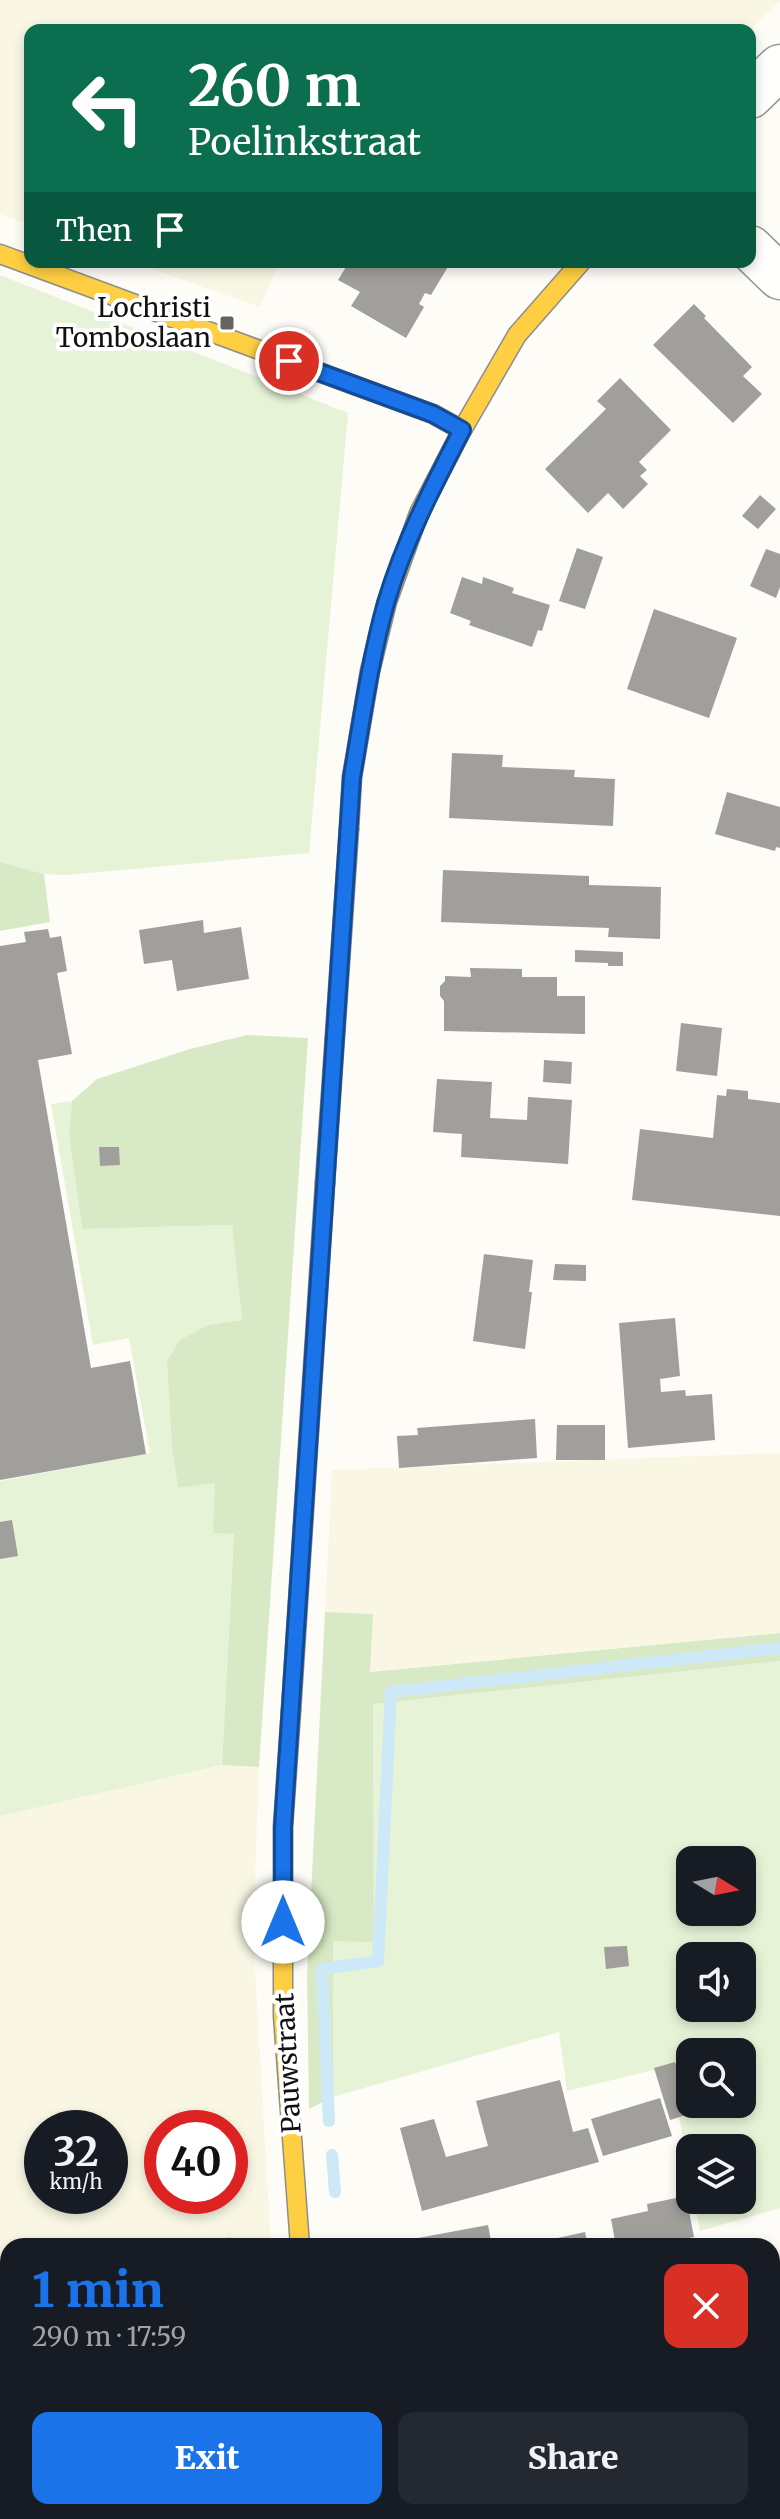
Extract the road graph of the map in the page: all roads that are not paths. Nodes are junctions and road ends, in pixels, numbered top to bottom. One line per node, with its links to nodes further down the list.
1 (780, 67): 2 (street)
2 (756, 90)
3 (0, 254): 5 (street)
4 (756, 254): 8 (street)
5 (24, 263)
6 (38, 268): 9 (street)
7 (576, 268): 9 (street, Pauwstraat)
8 (780, 277)
9 (462, 430): 10 (street, Pauwstraat)
10 (299, 2238)

